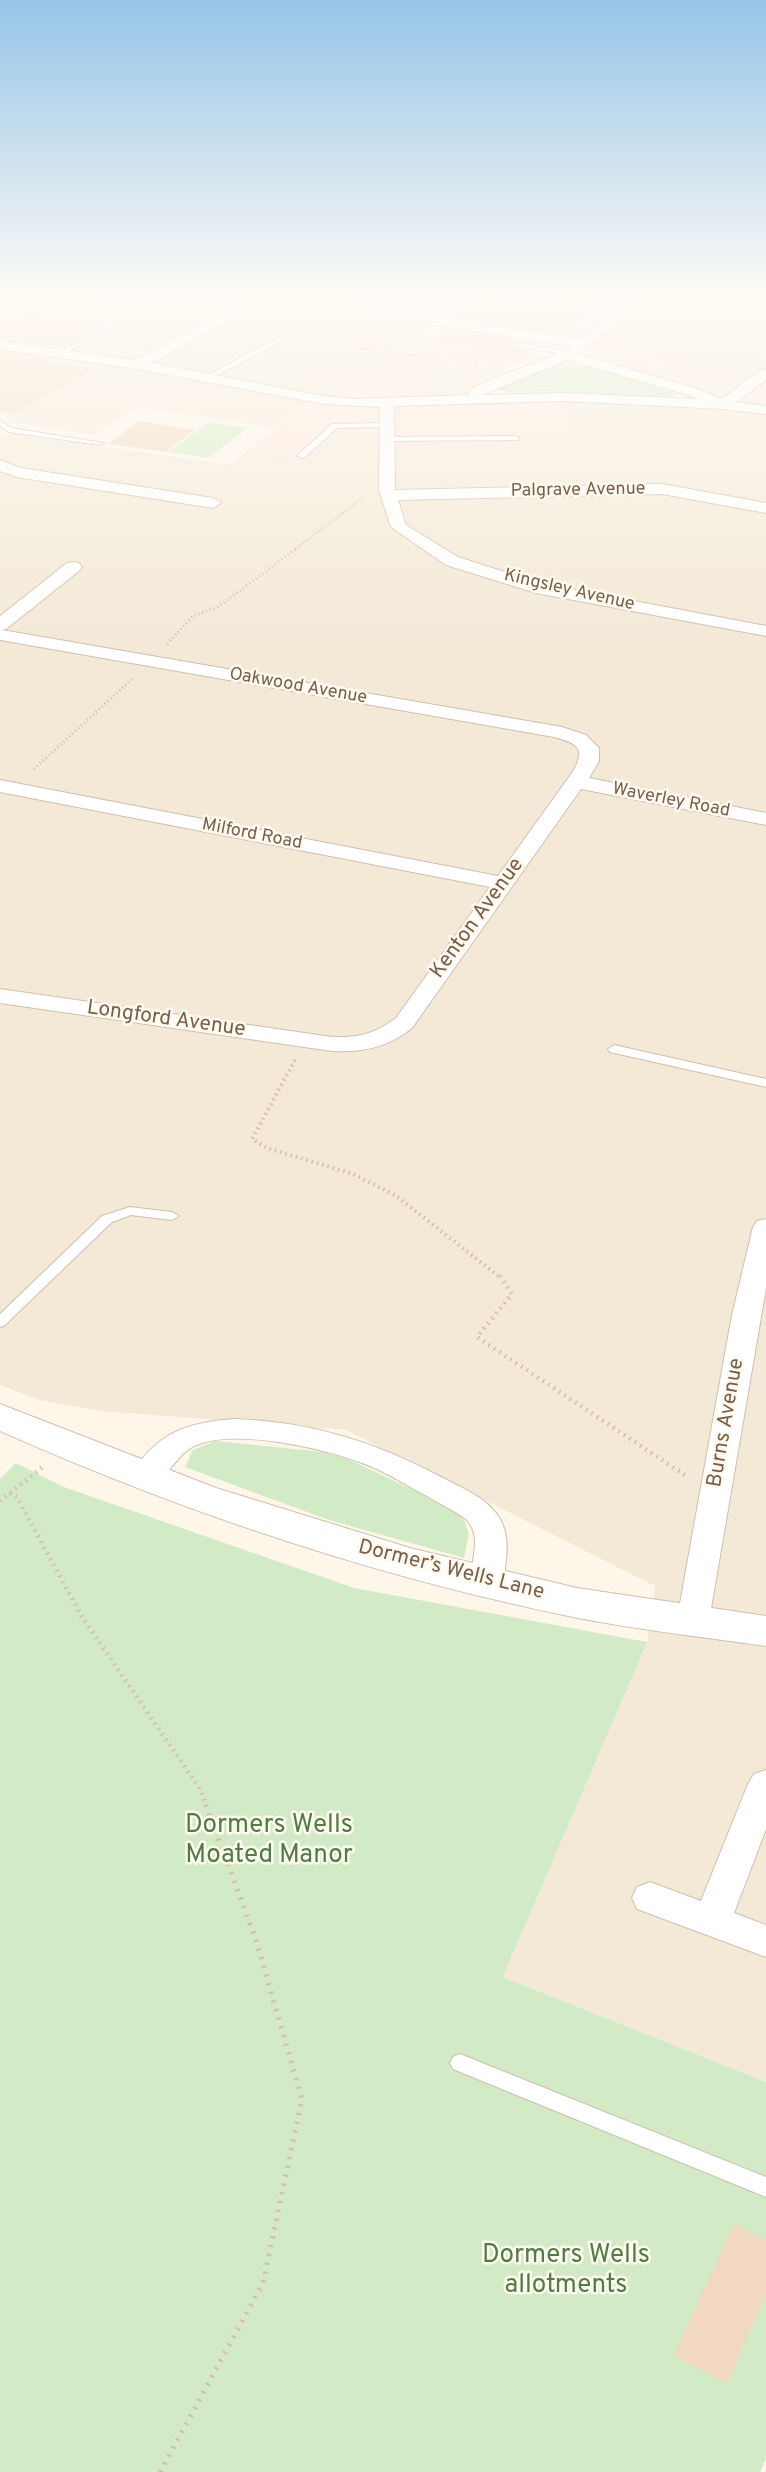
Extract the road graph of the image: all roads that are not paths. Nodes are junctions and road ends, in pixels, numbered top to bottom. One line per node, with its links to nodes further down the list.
1 (387, 414): 3 (street, Kingsley Avenue)
2 (0, 422): 5 (lane)
3 (387, 432): 4 (lane); 6 (lane); 8 (street, Kingsley Avenue)
4 (515, 438)
5 (100, 443)
6 (301, 456)
7 (0, 465): 9 (street)
8 (387, 493): 10 (street, Palgrave Avenue); 13 (street, Kingsley Avenue)
9 (213, 503)
10 (766, 508)
11 (73, 567): 12 (street)
12 (0, 625)
13 (766, 631)
14 (0, 636): 15 (street, Oakwood Avenue)
15 (591, 750): 16 (street, Kenton Avenue)
16 (576, 782): 18 (street, Waverley Road); 19 (street, Kenton Avenue)
17 (6, 788): 19 (street, Milford Road)
18 (766, 819)
19 (503, 883): 21 (street, Kenton Avenue)
20 (0, 996): 21 (street, Longford Avenue)
21 (332, 1044)
22 (614, 1048): 23 (lane)
23 (766, 1083)
24 (172, 1216): 26 (lane)
25 (766, 1227): 30 (street, Burns Avenue)
26 (0, 1322)
27 (0, 1417): 28 (street, Dormer’s Wells Lane)
28 (145, 1477): 29 (street, Dormer’s Wells Lane); 29 (street)
29 (488, 1581): 30 (street, Dormer’s Wells Lane)
30 (693, 1620): 31 (street, Dormer’s Wells Lane)
31 (766, 1630)
32 (766, 1784): 34 (street)
33 (650, 1898): 34 (street)
34 (712, 1921): 35 (street)
35 (766, 1941)
36 (460, 2063): 37 (lane)
37 (766, 2187)

